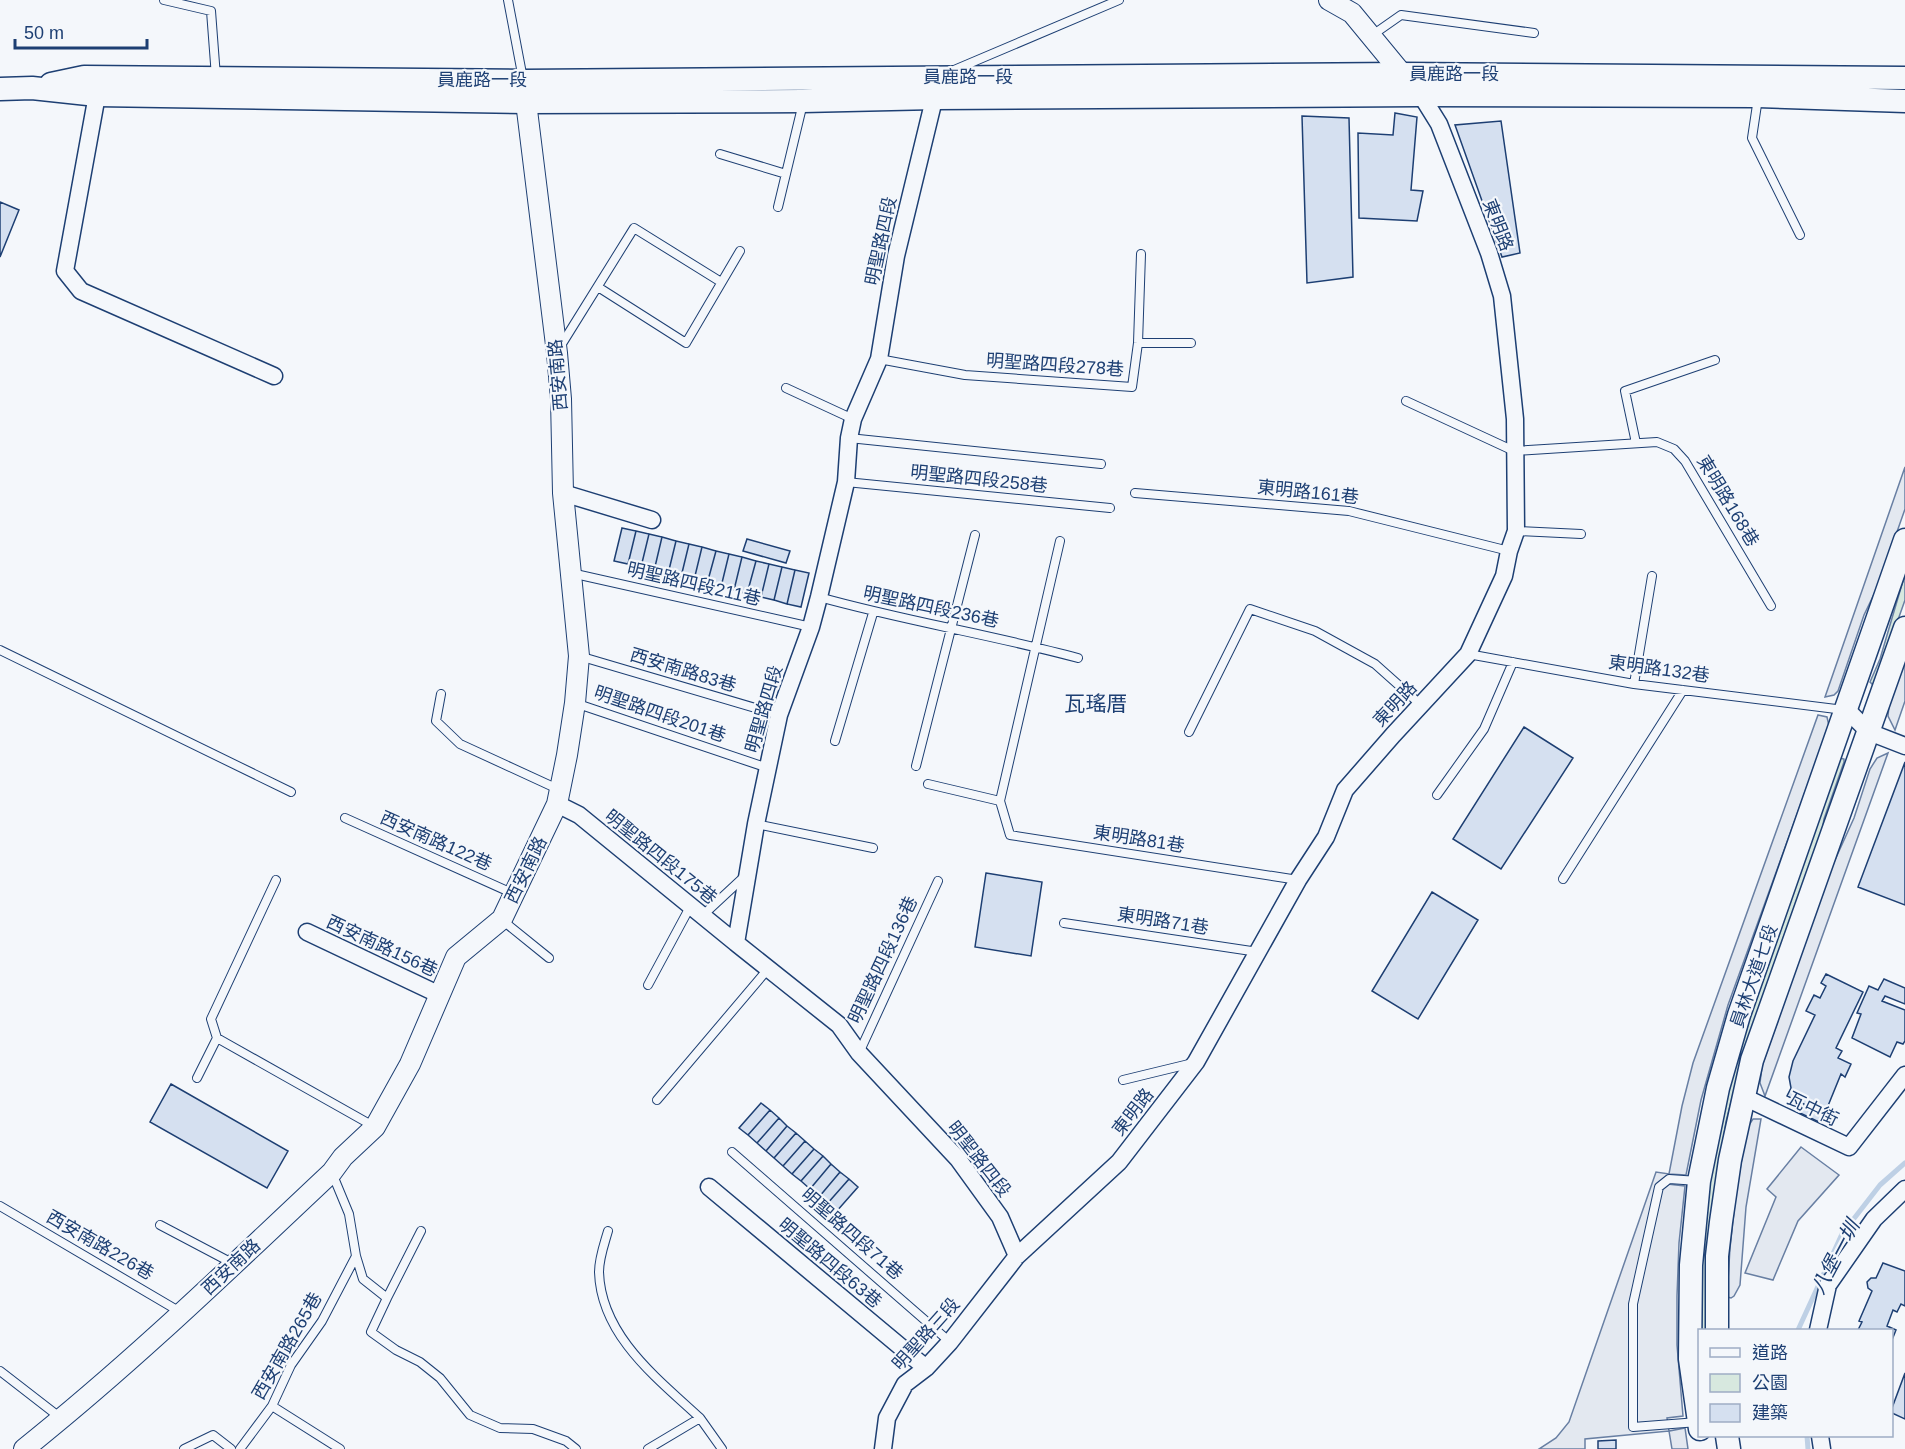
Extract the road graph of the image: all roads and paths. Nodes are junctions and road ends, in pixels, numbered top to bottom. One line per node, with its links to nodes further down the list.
1 (164, 0): 9 (lane)
2 (508, 0): 13 (lane)
3 (1119, 0): 10 (lane)
4 (1329, 0): 6 (street)
5 (1534, 33): 6 (lane)
6 (1370, 36): 7 (street)
7 (1401, 74): 8 (main road, 員鹿路一段); 10 (main road, 員鹿路一段); 15 (street)
8 (1905, 78)
9 (216, 87): 11 (main road, 員鹿路一段); 13 (main road, 員鹿路一段); 14 (main road, 員鹿路一段)
10 (937, 87): 13 (main road, 員鹿路一段); 15 (main road, 員鹿路一段); 17 (main road, 員鹿路一段); 30 (street, 明聖路四段)
11 (32, 88): 12 (main road, 員鹿路一段); 14 (main road, 員鹿路一段)
12 (0, 89)
13 (525, 91): 17 (main road, 員鹿路一段); 29 (street, 西安南路)
14 (97, 95): 32 (street)
15 (1421, 95): 16 (main road, 員鹿路一段); 38 (street, 東明路)
16 (1758, 96): 18 (main road, 員鹿路一段); 22 (lane)
17 (803, 101): 20 (lane)
18 (1905, 101)
19 (720, 154): 20 (lane)
20 (786, 174): 21 (lane)
21 (778, 207)
22 (1800, 235)
23 (740, 251): 25 (lane)
24 (1141, 254): 27 (lane, 明聖路四段278巷)
25 (721, 282): 26 (lane); 26 (lane)
26 (598, 287): 29 (lane)
27 (1138, 343): 28 (lane); 30 (lane, 明聖路四段278巷)
28 (1191, 343)
29 (557, 353): 41 (street, 西安南路)
30 (879, 359): 35 (street, 明聖路四段)
31 (1715, 360): 37 (lane)
32 (274, 376)
33 (786, 388): 35 (lane)
34 (1406, 401): 38 (lane)
35 (853, 419): 36 (street, 明聖路四段)
36 (849, 438): 39 (lane); 40 (street, 明聖路四段)
37 (1636, 443): 38 (lane, 東明路168巷); 54 (lane, 東明路168巷)
38 (1514, 451): 45 (street, 東明路)
39 (1101, 465)
40 (846, 482): 43 (lane, 明聖路四段258巷); 53 (street, 明聖路四段)
41 (563, 493): 44 (street); 51 (street, 西安南路)
42 (1135, 494): 50 (lane, 東明路161巷)
43 (1110, 508)
44 (652, 520)
45 (1516, 531): 46 (lane); 50 (street, 東明路)
46 (1581, 534)
47 (975, 535): 58 (lane)
48 (1905, 540): 70 (main road, 員林大道七段)
49 (1060, 541): 59 (lane)
50 (1509, 551): 61 (street, 東明路)
51 (571, 572): 56 (lane, 明聖路四段211巷); 62 (street, 西安南路)
52 (1652, 576): 65 (lane)
53 (819, 597): 55 (lane, 明聖路四段236巷); 56 (street, 明聖路四段)
54 (1771, 606)
55 (873, 613): 58 (lane, 明聖路四段236巷); 74 (lane)
56 (811, 627): 71 (street, 明聖路四段)
57 (1905, 628): 73 (main road, 員林大道七段)
58 (951, 629): 59 (lane, 明聖路四段236巷); 76 (lane)
59 (1037, 647): 63 (lane, 明聖路四段236巷); 82 (lane)
60 (0, 650): 79 (lane)
61 (1468, 654): 64 (lane, 東明路132巷); 69 (street, 東明路)
62 (579, 656): 68 (street, 西安南路); 71 (lane, 西安南路83巷)
63 (1078, 658)
64 (1513, 662): 65 (lane, 東明路132巷); 80 (lane)
65 (1634, 684): 66 (lane, 東明路132巷)
66 (1683, 690): 70 (lane, 東明路132巷); 87 (lane)
67 (441, 694): 81 (lane)
68 (575, 703): 77 (lane, 明聖路四段201巷); 81 (street, 西安南路)
69 (1421, 705): 72 (lane); 89 (street, 東明路)
70 (1847, 710): 73 (street); 113 (main road, 員林大道七段)
71 (779, 715): 77 (street, 明聖路四段)
72 (1189, 732)
73 (1869, 732): 75 (street); 108 (main road, 員林大道七段)
74 (836, 741)
75 (1905, 746)
76 (916, 766)
77 (768, 768): 84 (street, 明聖路四段)
78 (928, 784): 82 (lane)
79 (291, 792)
80 (1437, 795)
81 (559, 797): 91 (street, 西安南路); 92 (street, 明聖路四段175巷)
82 (1000, 801): 89 (lane, 東明路81巷)
83 (345, 818): 91 (lane, 西安南路122巷)
84 (756, 824): 85 (lane); 86 (street, 明聖路四段)
85 (873, 849)
86 (747, 874): 92 (lane); 96 (street, 明聖路四段)
87 (1563, 879)
88 (276, 880): 102 (lane)
89 (1298, 880): 97 (street, 東明路)
90 (938, 881): 103 (lane, 明聖路四段136巷)
91 (514, 894): 93 (street, 西安南路)
92 (696, 911): 96 (street, 明聖路四段175巷); 100 (lane)
93 (502, 920): 98 (lane); 101 (street, 西安南路)
94 (1064, 923): 97 (lane, 東明路71巷)
95 (308, 932): 101 (street, 西安南路156巷)
96 (736, 944): 99 (street, 明聖路四段)
97 (1258, 952): 104 (street, 東明路)
98 (549, 958)
99 (768, 969): 103 (street, 明聖路四段); 109 (lane)
100 (648, 985)
101 (440, 995): 110 (street, 西安南路)
102 (217, 1038): 106 (lane); 110 (lane)
103 (859, 1053): 121 (street, 明聖路四段)
104 (1196, 1062): 107 (lane); 121 (street, 東明路)
105 (1905, 1075): 108 (street, 瓦中街)
106 (196, 1078)
107 (1123, 1080)
108 (1744, 1097): 125 (main road, 員林大道七段)
109 (657, 1100)
110 (375, 1127): 112 (street, 西安南路)
111 (732, 1152): 127 (lane, 明聖路四段71巷)
112 (332, 1172): 120 (lane); 122 (street, 西安南路)
113 (1699, 1181): 131 (main road, 員林大道七段); 134 (lane)
114 (709, 1187): 128 (street, 明聖路四段63巷)
115 (1905, 1188): 126 (street)
116 (0, 1206): 124 (lane, 西安南路226巷)
117 (160, 1225): 122 (lane)
118 (422, 1231): 123 (lane)
119 (608, 1231): 132 (lane)
120 (356, 1256): 123 (lane); 130 (lane, 西安南路265巷)
121 (1017, 1256): 127 (street, 明聖路三段)
122 (234, 1264): 124 (street, 西安南路)
123 (387, 1298): 140 (lane)
124 (182, 1313): 133 (street, 西安南路)
125 (1717, 1329)
126 (1818, 1329)
127 (950, 1342): 128 (street, 明聖路三段)
128 (926, 1368): 143 (street, 明聖路三段)
129 (0, 1371): 133 (lane)
130 (272, 1406): 138 (lane, 西安南路265巷); 139 (lane)
131 (1698, 1415)
132 (700, 1418): 141 (lane); 142 (lane)
133 (62, 1419): 135 (street, 西安南路)
134 (1698, 1422)
135 (24, 1449)
136 (184, 1449): 137 (lane)
137 (231, 1449)
138 (240, 1449)
139 (340, 1449)
140 (576, 1449)
141 (648, 1449)
142 (722, 1449)
143 (883, 1449)

